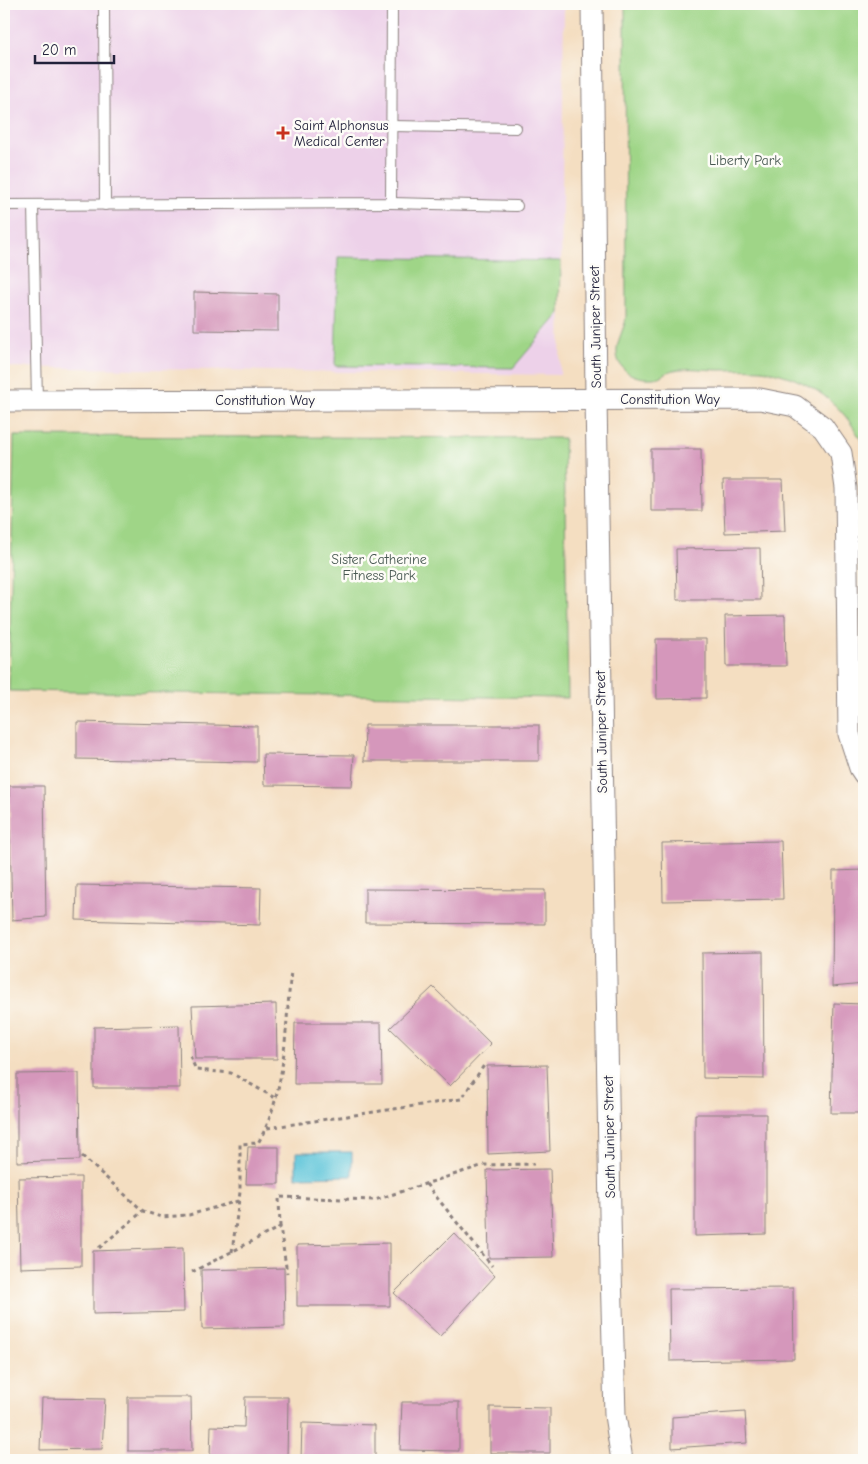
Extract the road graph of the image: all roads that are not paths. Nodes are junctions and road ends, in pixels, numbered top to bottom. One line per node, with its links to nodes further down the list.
1 (104, 4): 9 (lane)
2 (392, 4): 4 (lane)
3 (592, 4): 11 (street, South Juniper Street)
4 (392, 126): 5 (lane); 6 (lane)
5 (516, 128)
6 (390, 203): 9 (lane); 10 (lane)
7 (4, 205): 8 (lane)
8 (33, 205): 9 (lane); 13 (lane)
9 (105, 205)
10 (517, 206)
11 (596, 400): 13 (street, Constitution Way); 14 (street, Constitution Way); 15 (street, South Juniper Street)
12 (4, 401): 13 (street, Constitution Way)
13 (37, 401)
14 (864, 774)
15 (622, 1460)

